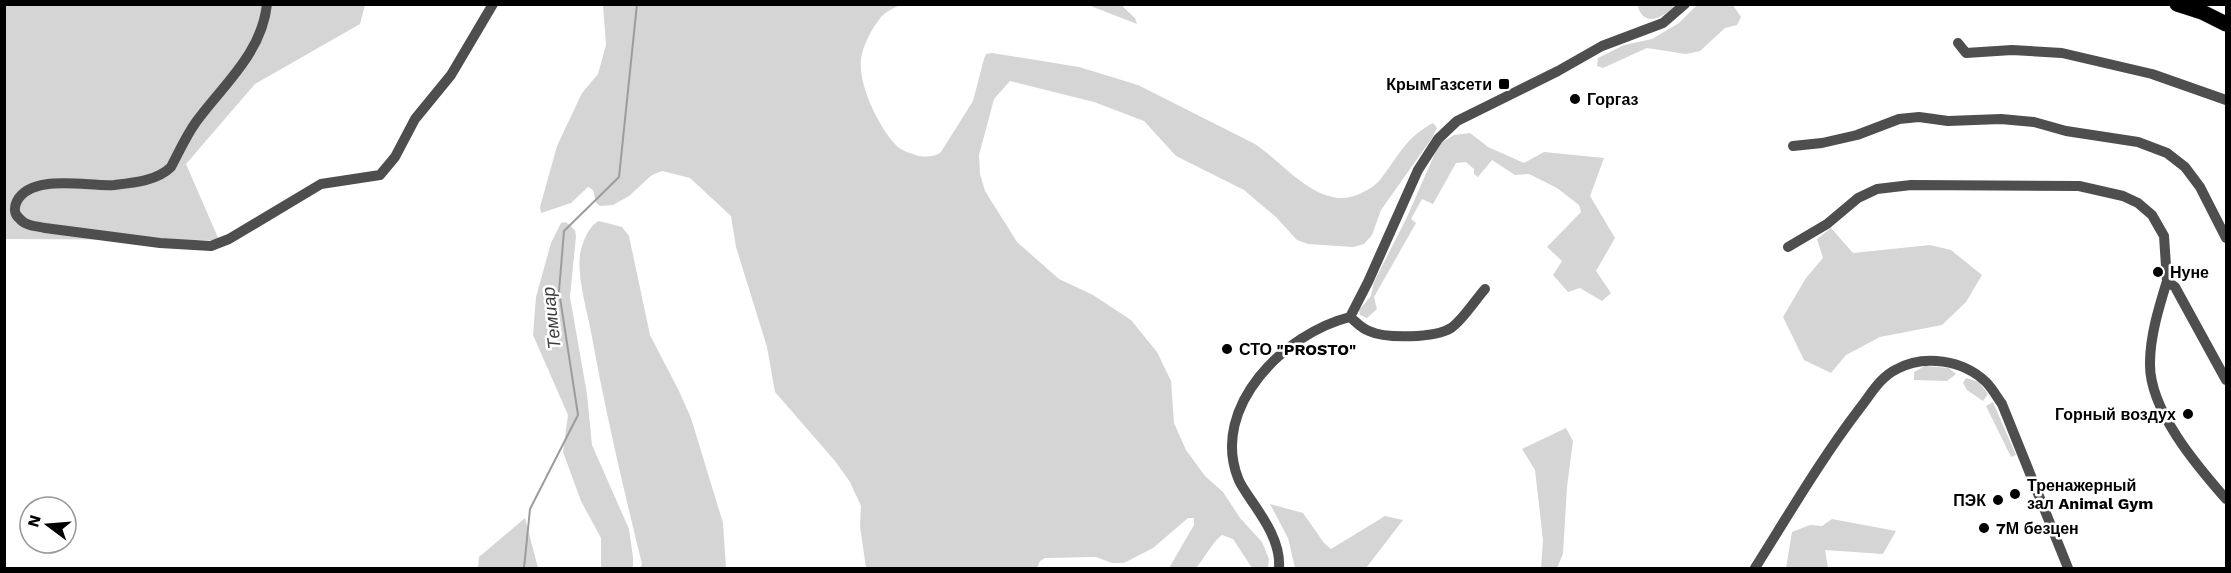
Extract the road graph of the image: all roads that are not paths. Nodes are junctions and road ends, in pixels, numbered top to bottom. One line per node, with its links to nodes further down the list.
1 (267, 4): 2 (street)
2 (493, 4)
3 (1685, 4): 15 (street)
4 (2177, 4): 7 (highway)
5 (2199, 4): 6 (highway)
6 (2226, 19)
7 (2226, 24)
8 (1958, 43): 9 (street)
9 (2226, 100)
10 (1793, 146): 11 (street)
11 (2226, 238)
12 (1788, 247): 13 (street)
13 (2168, 281): 16 (street); 17 (street)
14 (1485, 289): 15 (street)
15 (1350, 317): 18 (street)
16 (2226, 380)
17 (2226, 499)
18 (1279, 568)
19 (1755, 568): 20 (street)
20 (2067, 568)

